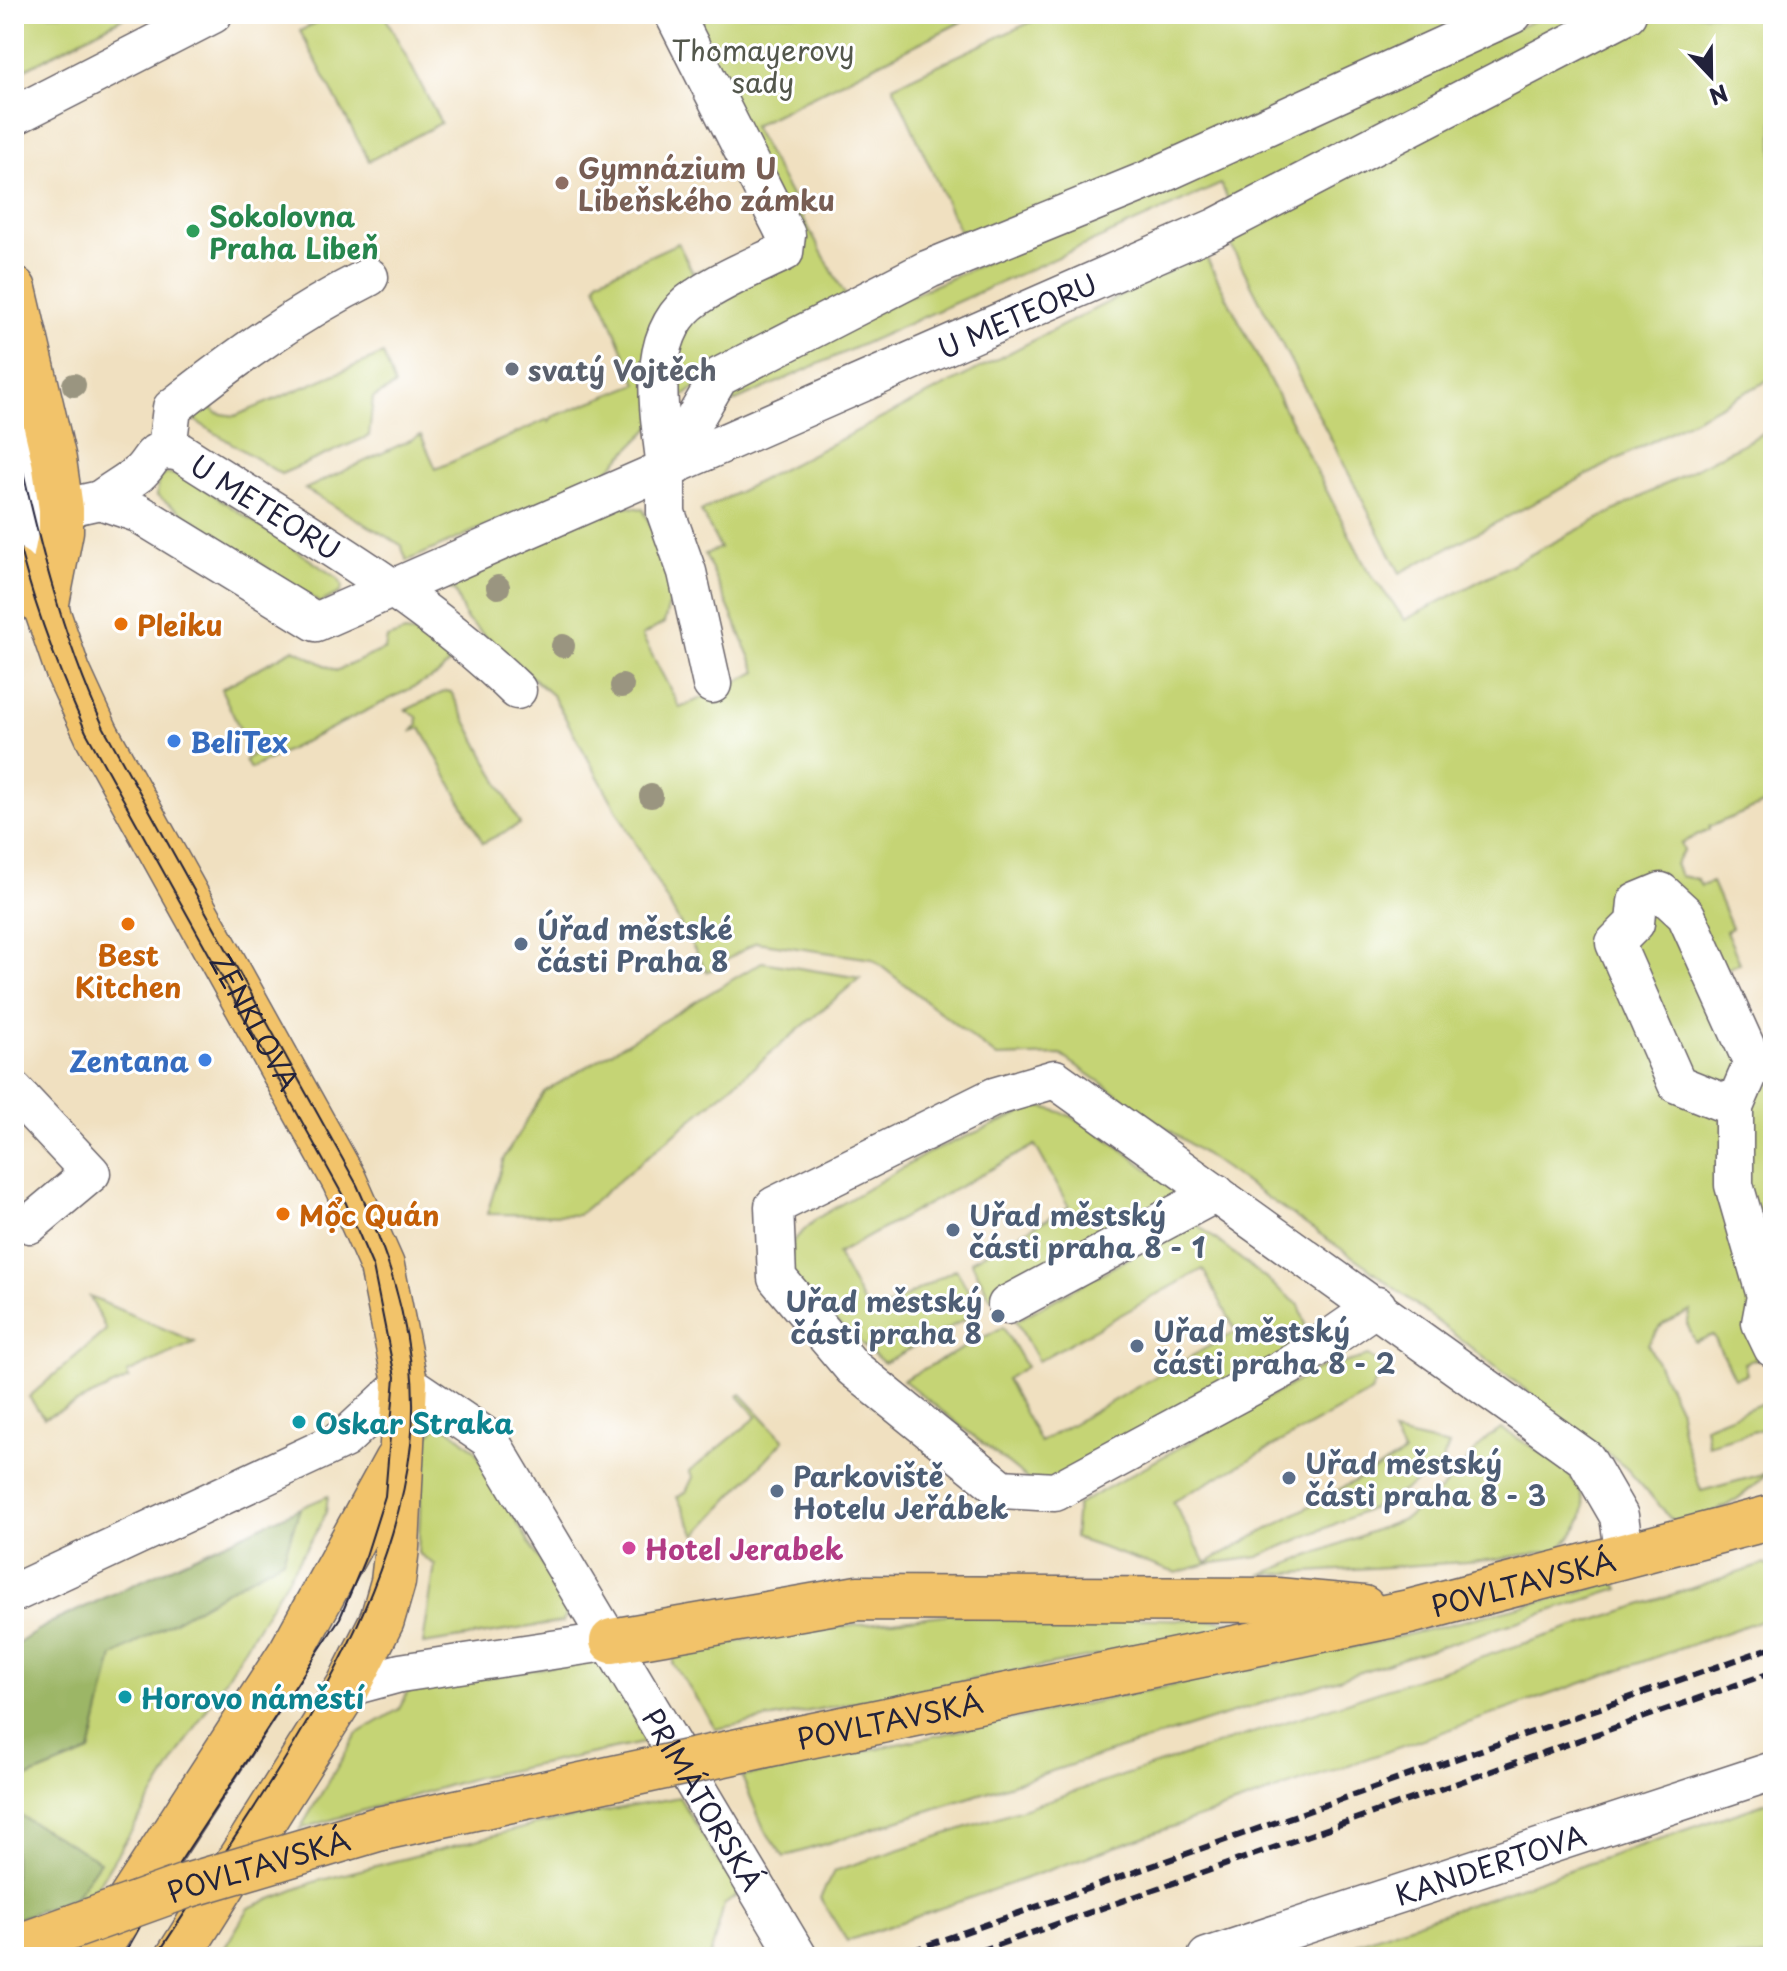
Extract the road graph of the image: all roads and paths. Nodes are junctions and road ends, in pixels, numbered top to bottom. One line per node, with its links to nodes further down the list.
1 (213, 14): 5 (street)
2 (674, 14): 10 (street)
3 (1513, 14): 10 (street)
4 (1627, 14): 10 (street, U METEORU)
5 (14, 116)
6 (369, 277): 9 (street)
7 (14, 289): 11 (main road, ZENKLOVA)
8 (14, 432): 11 (street)
9 (167, 449): 11 (street, U METEORU); 13 (street, U METEORU)
10 (666, 468): 13 (street, U METEORU); 14 (street)
11 (44, 514): 12 (main road, ZENKLOVA); 13 (street, U METEORU)
12 (34, 587): 23 (main road, ZENKLOVA)
13 (393, 589): 15 (street, U METEORU)
14 (712, 684)
15 (517, 690)
16 (14, 1091): 19 (street)
17 (1734, 1107): 17 (street); 22 (street)
18 (1216, 1193): 20 (street); 21 (street); 21 (street)
19 (30, 1224)
20 (1007, 1305)
21 (1377, 1306): 26 (street)
22 (1773, 1348)
23 (405, 1382): 24 (main road, ZENKLOVA); 27 (street); 29 (street, PRIMÁTORSKÁ)
24 (402, 1451): 30 (main road, ZENKLOVA); 33 (main road, ZENKLOVA)
25 (1773, 1517): 26 (main road, POVLTAVSKÁ)
26 (1625, 1557): 28 (main road, POVLTAVSKÁ)
27 (14, 1593)
28 (1409, 1612): 29 (main road); 32 (main road, POVLTAVSKÁ, bridge)
29 (612, 1641): 30 (street); 35 (street, PRIMÁTORSKÁ)
30 (348, 1687): 34 (main road, ZENKLOVA)
31 (1773, 1771): 36 (street, KANDERTOVA)
32 (14, 1948)
33 (93, 1957)
34 (178, 1957)
35 (798, 1957)
36 (1207, 1957)

